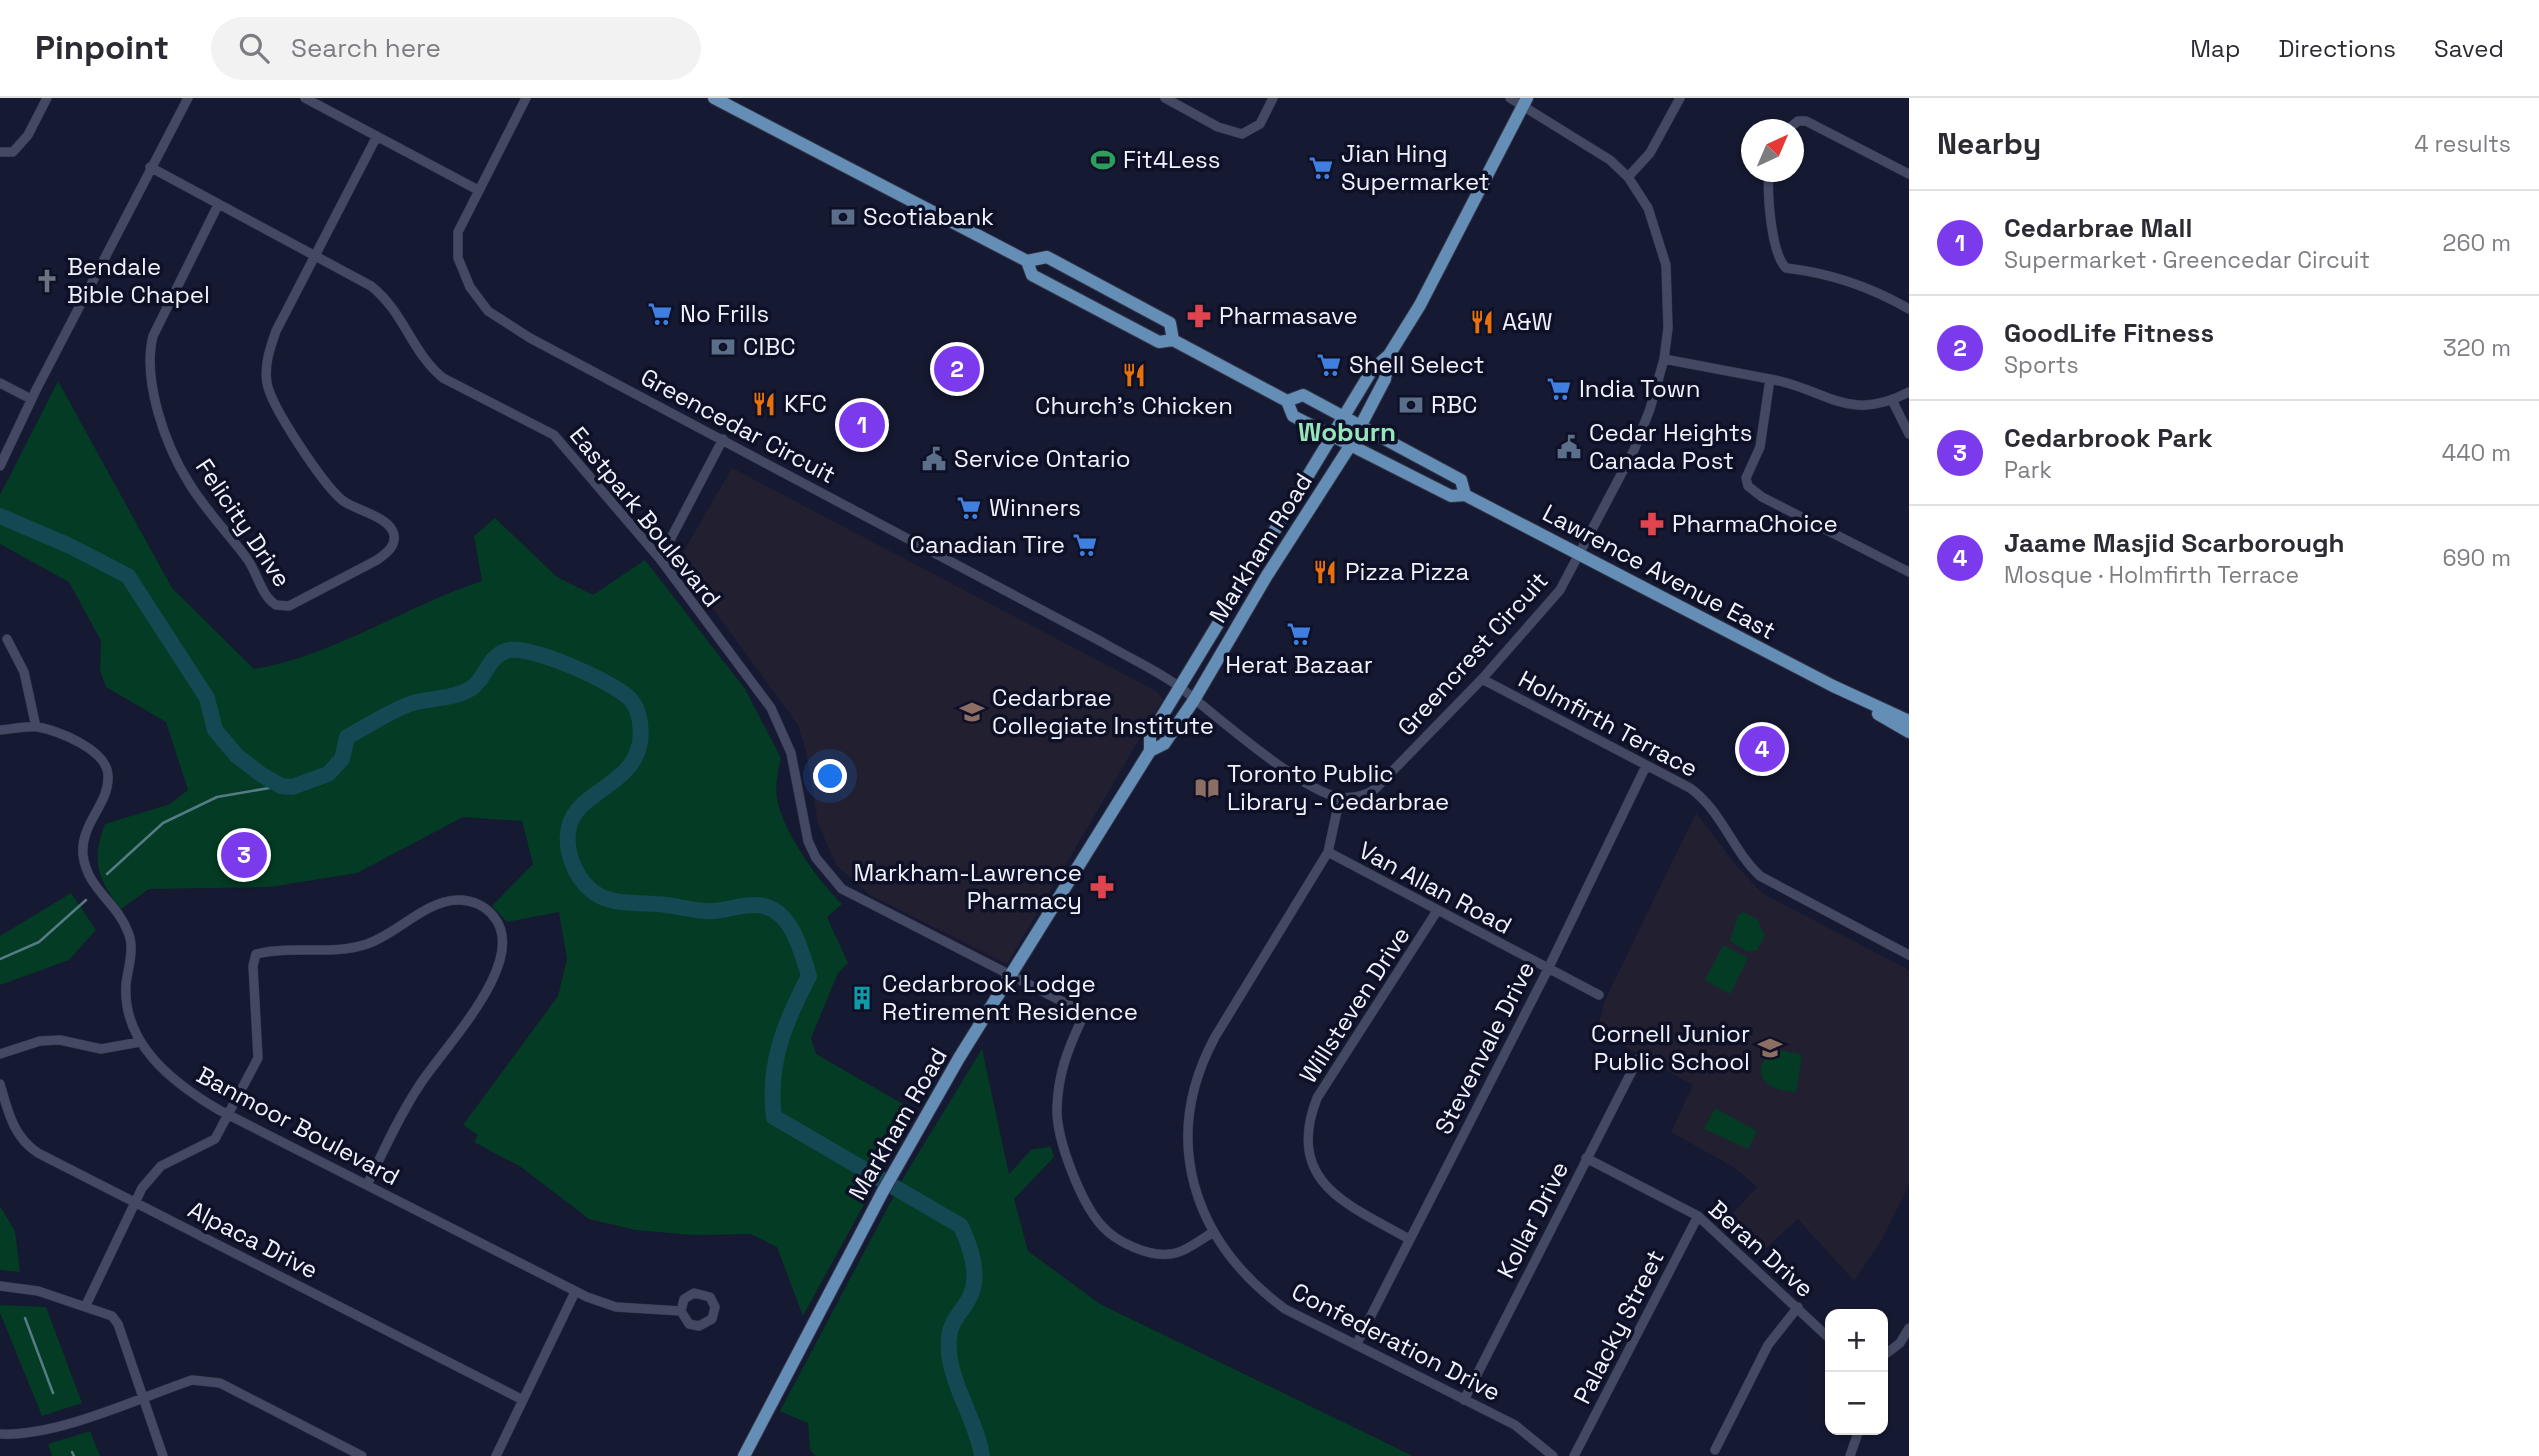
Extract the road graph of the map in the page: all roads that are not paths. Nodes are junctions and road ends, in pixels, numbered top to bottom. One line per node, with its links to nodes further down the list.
1 (47, 98): 13 (street)
2 (188, 98): 14 (street)
3 (305, 98): 12 (street)
4 (526, 98): 18 (street, Greencedar Circuit)
5 (714, 98): 21 (main road, Lawrence Avenue East)
6 (1165, 98): 7 (street)
7 (1273, 98)
8 (1510, 98): 10 (street, Greencrest Circuit)
9 (1680, 98): 16 (street)
10 (1525, 103): 16 (street, Greencrest Circuit); 24 (main road, Markham Road)
11 (1804, 121): 15 (street)
12 (377, 136): 18 (street); 20 (street)
13 (0, 152)
14 (150, 167): 19 (street, Eastpark Boulevard); 29 (street)
15 (1909, 174)
16 (1628, 177): 25 (street, Greencrest Circuit)
17 (1770, 182): 22 (street)
18 (478, 190): 36 (street, Greencedar Circuit)
19 (218, 205): 20 (street, Eastpark Boulevard); 20 (street, Felicity Drive)
20 (316, 256): 41 (street, Eastpark Boulevard)
21 (1027, 261): 23 (main road, Lawrence Avenue East); 23 (main road, Lawrence Avenue East)
22 (1909, 309)
23 (1173, 340): 31 (main road, Lawrence Avenue East)
24 (1389, 355): 32 (main road, Markham Road); 33 (main road, Markham Road)
25 (1664, 359): 26 (street); 40 (street, Greencrest Circuit)
26 (1770, 379): 30 (street); 42 (street)
27 (0, 383): 29 (street)
28 (1909, 392): 30 (street)
29 (32, 399): 38 (street)
30 (1892, 400): 34 (street)
31 (1287, 401): 32 (main road, Lawrence Avenue East); 35 (main road, Lawrence Avenue East)
32 (1344, 417): 33 (main road, Lawrence Avenue East); 35 (main road, Markham Road)
33 (1360, 426): 37 (main road, Markham Road); 39 (main road, Lawrence Avenue East)
34 (1909, 434)
35 (1333, 436): 37 (main road, Lawrence Avenue East); 45 (main road, Markham Road)
36 (723, 439): 41 (street); 45 (street, Greencedar Circuit)
37 (1350, 446): 39 (main road, Lawrence Avenue East); 46 (main road, Markham Road)
38 (0, 466)
39 (1465, 495): 40 (main road, Lawrence Avenue East)
40 (1580, 555): 44 (street, Greencrest Circuit); 47 (main road, Lawrence Avenue East)
41 (660, 559): 57 (street, Eastpark Boulevard)
42 (1909, 572)
43 (7, 639): 48 (street)
44 (1482, 679): 51 (street, Holmfirth Terrace); 52 (street, Greencrest Circuit)
45 (1180, 687): 46 (street); 50 (main road, Markham Road)
46 (1194, 700): 50 (main road, Markham Road); 52 (street)
47 (1907, 723)
48 (36, 727): 49 (street, Banmoor Boulevard); 59 (street, Banmoor Boulevard)
49 (0, 730)
50 (1150, 751): 57 (main road, Markham Road)
51 (1646, 766): 55 (street, Holmfirth Terrace); 56 (street, Stevenvale Drive)
52 (1340, 797): 53 (street, Confederation Drive)
53 (1328, 852): 54 (street, Van Allan Road); 68 (street, Confederation Drive)
54 (1437, 911): 56 (street, Van Allan Road); 69 (street, Willsteven Drive)
55 (1909, 956)
56 (1548, 969): 58 (street, Van Allan Road); 69 (street, Stevenvale Drive)
57 (1011, 974): 68 (street, Eastpark Boulevard); 88 (main road, Markham Road)
58 (1600, 995)
59 (140, 1042): 60 (street); 63 (street, Banmoor Boulevard)
60 (0, 1054)
61 (1638, 1059): 64 (street, Kollar Drive)
62 (0, 1084): 66 (street, Alpaca Drive)
63 (229, 1116): 65 (street, Banmoor Boulevard); 65 (street); 66 (street)
64 (1586, 1158): 67 (street, Beran Drive); 80 (street, Kollar Drive)
65 (367, 1185): 71 (street, Banmoor Boulevard)
66 (135, 1202): 72 (street); 81 (street, Alpaca Drive)
67 (1698, 1216): 73 (street, Beran Drive); 90 (street, Palacky Street)
68 (1212, 1233): 77 (street, Confederation Drive)
69 (1409, 1239): 77 (street, Stevenvale Drive)
70 (0, 1286): 72 (street)
71 (575, 1292): 74 (street, Banmoor Boulevard); 81 (street)
72 (86, 1304): 79 (street)
73 (1798, 1307): 76 (street, Beran Drive); 84 (street)
74 (681, 1311)
75 (1909, 1328): 78 (street)
76 (1825, 1334)
77 (1356, 1345): 80 (street, Confederation Drive)
78 (1888, 1352)
79 (143, 1396): 82 (street); 85 (street); 86 (street)
80 (1464, 1400): 89 (street, Confederation Drive)
81 (523, 1401): 87 (street)
82 (0, 1434)
83 (1857, 1435): 91 (street)
84 (1715, 1450)
85 (163, 1456)
86 (362, 1456)
87 (495, 1456)
88 (744, 1456)
89 (1553, 1456)
90 (1574, 1456)
91 (1850, 1456)

